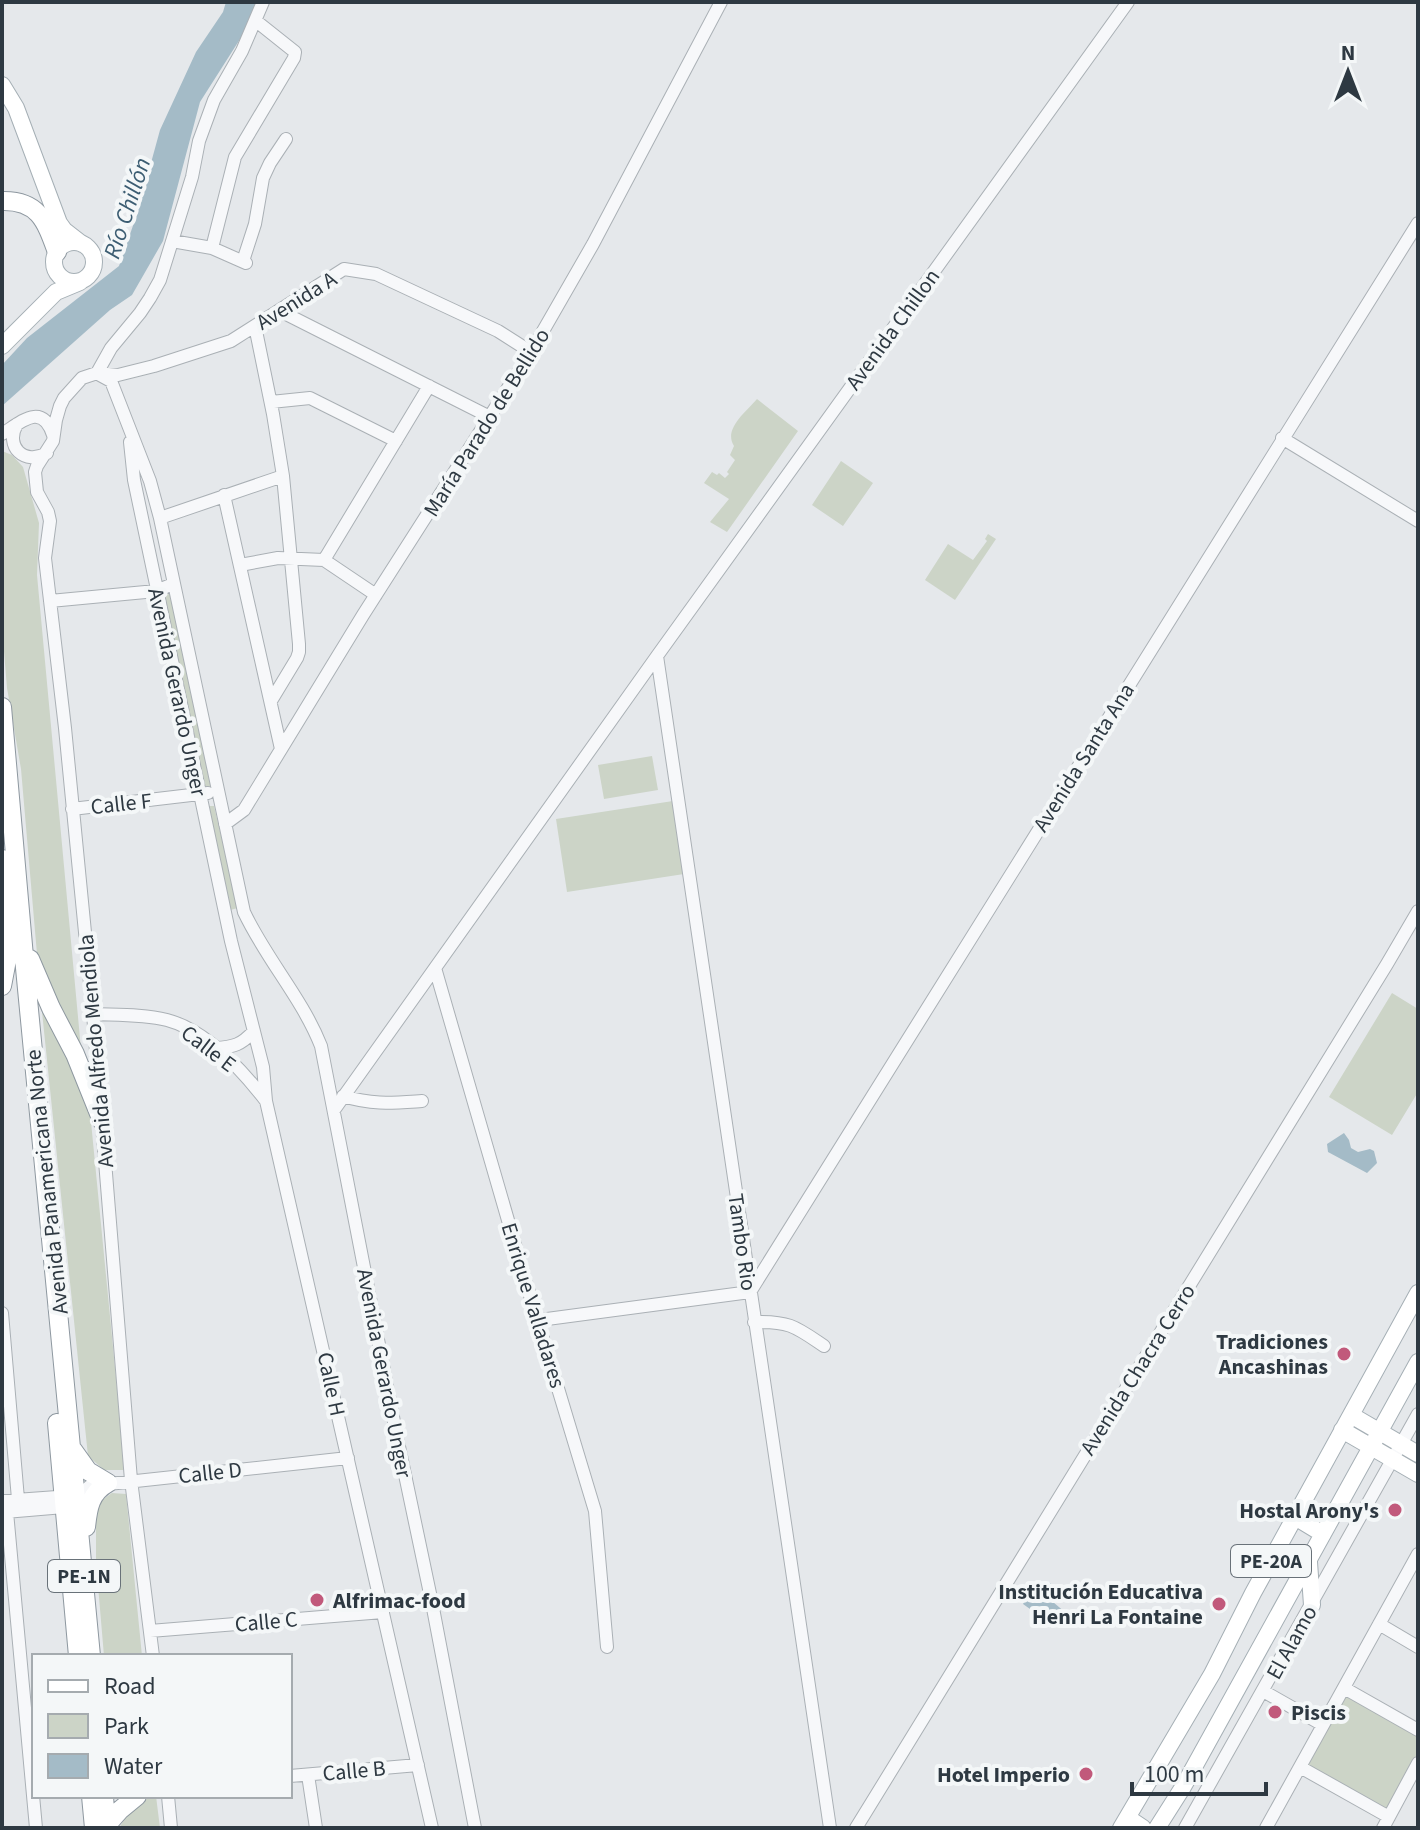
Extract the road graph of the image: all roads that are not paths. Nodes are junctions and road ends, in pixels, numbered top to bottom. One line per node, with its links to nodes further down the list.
1 (263, 2): 4 (street)
2 (721, 2): 18 (street, María Parado de Bellido)
3 (1128, 2): 45 (street, Avenida Chillon)
4 (256, 21): 9 (street); 11 (street)
5 (2, 85): 10 (main road)
6 (286, 139): 11 (street)
7 (2, 201): 12 (highway)
8 (1418, 223): 29 (street, Avenida Santa Ana)
9 (172, 241): 11 (street); 19 (street)
10 (82, 244): 12 (main road); 13 (main road)
11 (212, 248)
12 (56, 260): 13 (main road); 14 (main road)
13 (82, 281): 14 (main road)
14 (41, 305): 17 (main road)
15 (280, 311): 16 (street, Avenida A); 18 (street, Avenida A); 20 (street)
16 (255, 326): 19 (street, Avenida A); 22 (street)
17 (2, 346)
18 (531, 352): 24 (street, María Parado de Bellido)
19 (97, 373): 21 (street); 25 (street, Avenida Gerardo Unger)
20 (429, 386): 24 (street); 30 (street)
21 (64, 398): 23 (street); 28 (street, Avenida Alfredo Mendiola)
22 (271, 402): 30 (street); 34 (street)
23 (30, 417): 26 (street); 28 (street)
24 (490, 417): 43 (street, María Parado de Bellido)
25 (126, 419): 36 (street, Avenida Gerardo Unger); 42 (street, Avenida Gerardo Unger)
26 (18, 424): 27 (street); 32 (street)
27 (2, 434)
28 (53, 435): 33 (street, Avenida Alfredo Mendiola)
29 (1282, 438): 37 (street); 70 (street, Avenida Santa Ana)
30 (396, 441): 39 (street)
31 (2, 442): 32 (street)
32 (16, 449): 33 (street)
33 (47, 453): 44 (street, Avenida Alfredo Mendiola)
34 (283, 476): 35 (street); 38 (street)
35 (224, 495): 36 (street); 40 (street)
36 (160, 518): 41 (street, Avenida Gerardo Unger)
37 (1418, 521)
38 (292, 559): 39 (street); 40 (street); 46 (street)
39 (324, 560): 43 (street)
40 (240, 565): 46 (street)
41 (173, 584): 42 (street); 49 (street, Avenida Gerardo Unger)
42 (156, 591): 44 (street); 50 (street, Avenida Gerardo Unger)
43 (376, 595): 48 (street, María Parado de Bellido)
44 (50, 601): 51 (street, Avenida Alfredo Mendiola)
45 (657, 656): 60 (street); 70 (street, Tambo Rio)
46 (271, 701): 48 (street)
47 (2, 707): 59 (highway, Avenida Panamericana Norte / PE-1N)
48 (281, 749): 52 (street, María Parado de Bellido)
49 (218, 792): 50 (street, Calle F); 52 (street, Avenida Gerardo Unger)
50 (200, 794): 51 (street, Calle F); 56 (street, Avenida Gerardo Unger)
51 (72, 809): 62 (street, Avenida Alfredo Mendiola)
52 (225, 824): 55 (street, Avenida Gerardo Unger)
53 (2, 859): 59 (highway, Avenida Panamericana Norte / PE-1N)
54 (1418, 911): 133 (street, Avenida Chacra Cerro)
55 (244, 912): 56 (street); 57 (street, Avenida Gerardo Unger)
56 (226, 916): 58 (street, Avenida Gerardo Unger)
57 (254, 934): 58 (street); 68 (street, Avenida Gerardo Unger)
58 (231, 941): 63 (street, Calle H)
59 (16, 943): 61 (highway); 69 (highway); 85 (highway, Avenida Panamericana Norte / PE-1N); 93 (highway, Avenida Panamericana Norte / PE-1N)
60 (435, 968): 65 (street); 104 (street, Enrique Valladares)
61 (2, 986)
62 (93, 1014): 64 (street, Calle E); 69 (street, Avenida Alfredo Mendiola)
63 (254, 1031): 64 (street); 66 (street, Calle H)
64 (215, 1048): 66 (street, Calle E)
65 (343, 1096): 67 (street); 68 (street)
66 (266, 1101): 87 (street, Calle H)
67 (422, 1101)
68 (334, 1110): 131 (street, Avenida Gerardo Unger)
69 (102, 1121): 90 (street, Avenida Alfredo Mendiola)
70 (750, 1292): 73 (street); 74 (street, Tambo Rio)
71 (1418, 1293): 80 (main road, PE-20A)
72 (2, 1317): 77 (street)
73 (547, 1319)
74 (754, 1322): 75 (street); 132 (street, Tambo Rio)
75 (824, 1346)
76 (1418, 1362): 81 (main road, PE-20A)
77 (4, 1364): 78 (street)
78 (6, 1400): 83 (street)
79 (1418, 1414): 82 (street, El Alamo)
80 (1347, 1423): 81 (main road); 84 (main road); 95 (main road, PE-20A)
81 (1379, 1431): 82 (main road); 84 (main road, PE-20A)
82 (1401, 1444): 86 (main road); 88 (street, El Alamo)
83 (8, 1445): 92 (street)
84 (1371, 1447): 88 (main road); 96 (main road, PE-20A)
85 (71, 1448): 91 (highway); 93 (highway, Avenida Panamericana Norte / PE-1N)
86 (1418, 1454)
87 (348, 1458): 90 (street, Calle D); 101 (street, Calle H)
88 (1393, 1460): 89 (main road); 100 (street, El Alamo)
89 (1418, 1474)
90 (131, 1480): 91 (street, Calle D); 103 (street, Avenida Alfredo Mendiola)
91 (108, 1483): 93 (street, Calle D); 97 (highway)
92 (18, 1499): 93 (street); 94 (street)
93 (68, 1500): 94 (street); 97 (highway, Avenida Panamericana Norte / PE-1N); 106 (highway, Avenida Panamericana Norte / PE-1N)
94 (4, 1508): 118 (street)
95 (1295, 1517): 96 (main road); 125 (main road, PE-20A)
96 (1323, 1534): 99 (main road, PE-20A)
97 (82, 1554): 107 (highway, Avenida Panamericana Norte / PE-1N)
98 (1417, 1558): 102 (street)
99 (1308, 1561): 100 (main road); 135 (main road, PE-20A)
100 (1312, 1605): 110 (street, El Alamo)
101 (383, 1612): 103 (street, Calle C); 114 (street, Calle H)
102 (1379, 1624): 105 (street); 109 (street)
103 (150, 1631): 108 (street, Avenida Alfredo Mendiola)
104 (607, 1647)
105 (1418, 1647)
106 (78, 1654)
107 (91, 1654)
108 (153, 1654)
109 (1344, 1688): 111 (street); 112 (street)
110 (1263, 1691): 111 (street); 136 (street, El Alamo)
111 (1323, 1725): 115 (street)
112 (1418, 1730)
113 (1418, 1763): 124 (street)
114 (418, 1765): 116 (street, Calle B); 130 (street, Calle H)
115 (1300, 1767): 124 (street); 137 (street)
116 (308, 1775): 117 (street, Calle B); 129 (street)
117 (292, 1776)
118 (32, 1788)
119 (33, 1798): 127 (street)
120 (92, 1798): 126 (highway)
121 (104, 1798): 126 (highway)
122 (135, 1798): 126 (highway)
123 (168, 1798): 128 (street)
124 (1386, 1822)
125 (1125, 1823): 134 (main road)
126 (102, 1827)
127 (36, 1828)
128 (171, 1828)
129 (316, 1828)
130 (432, 1828)
131 (475, 1828)
132 (830, 1828)
133 (856, 1828)
134 (1143, 1828)
135 (1157, 1828)
136 (1185, 1828)
137 (1266, 1828)

